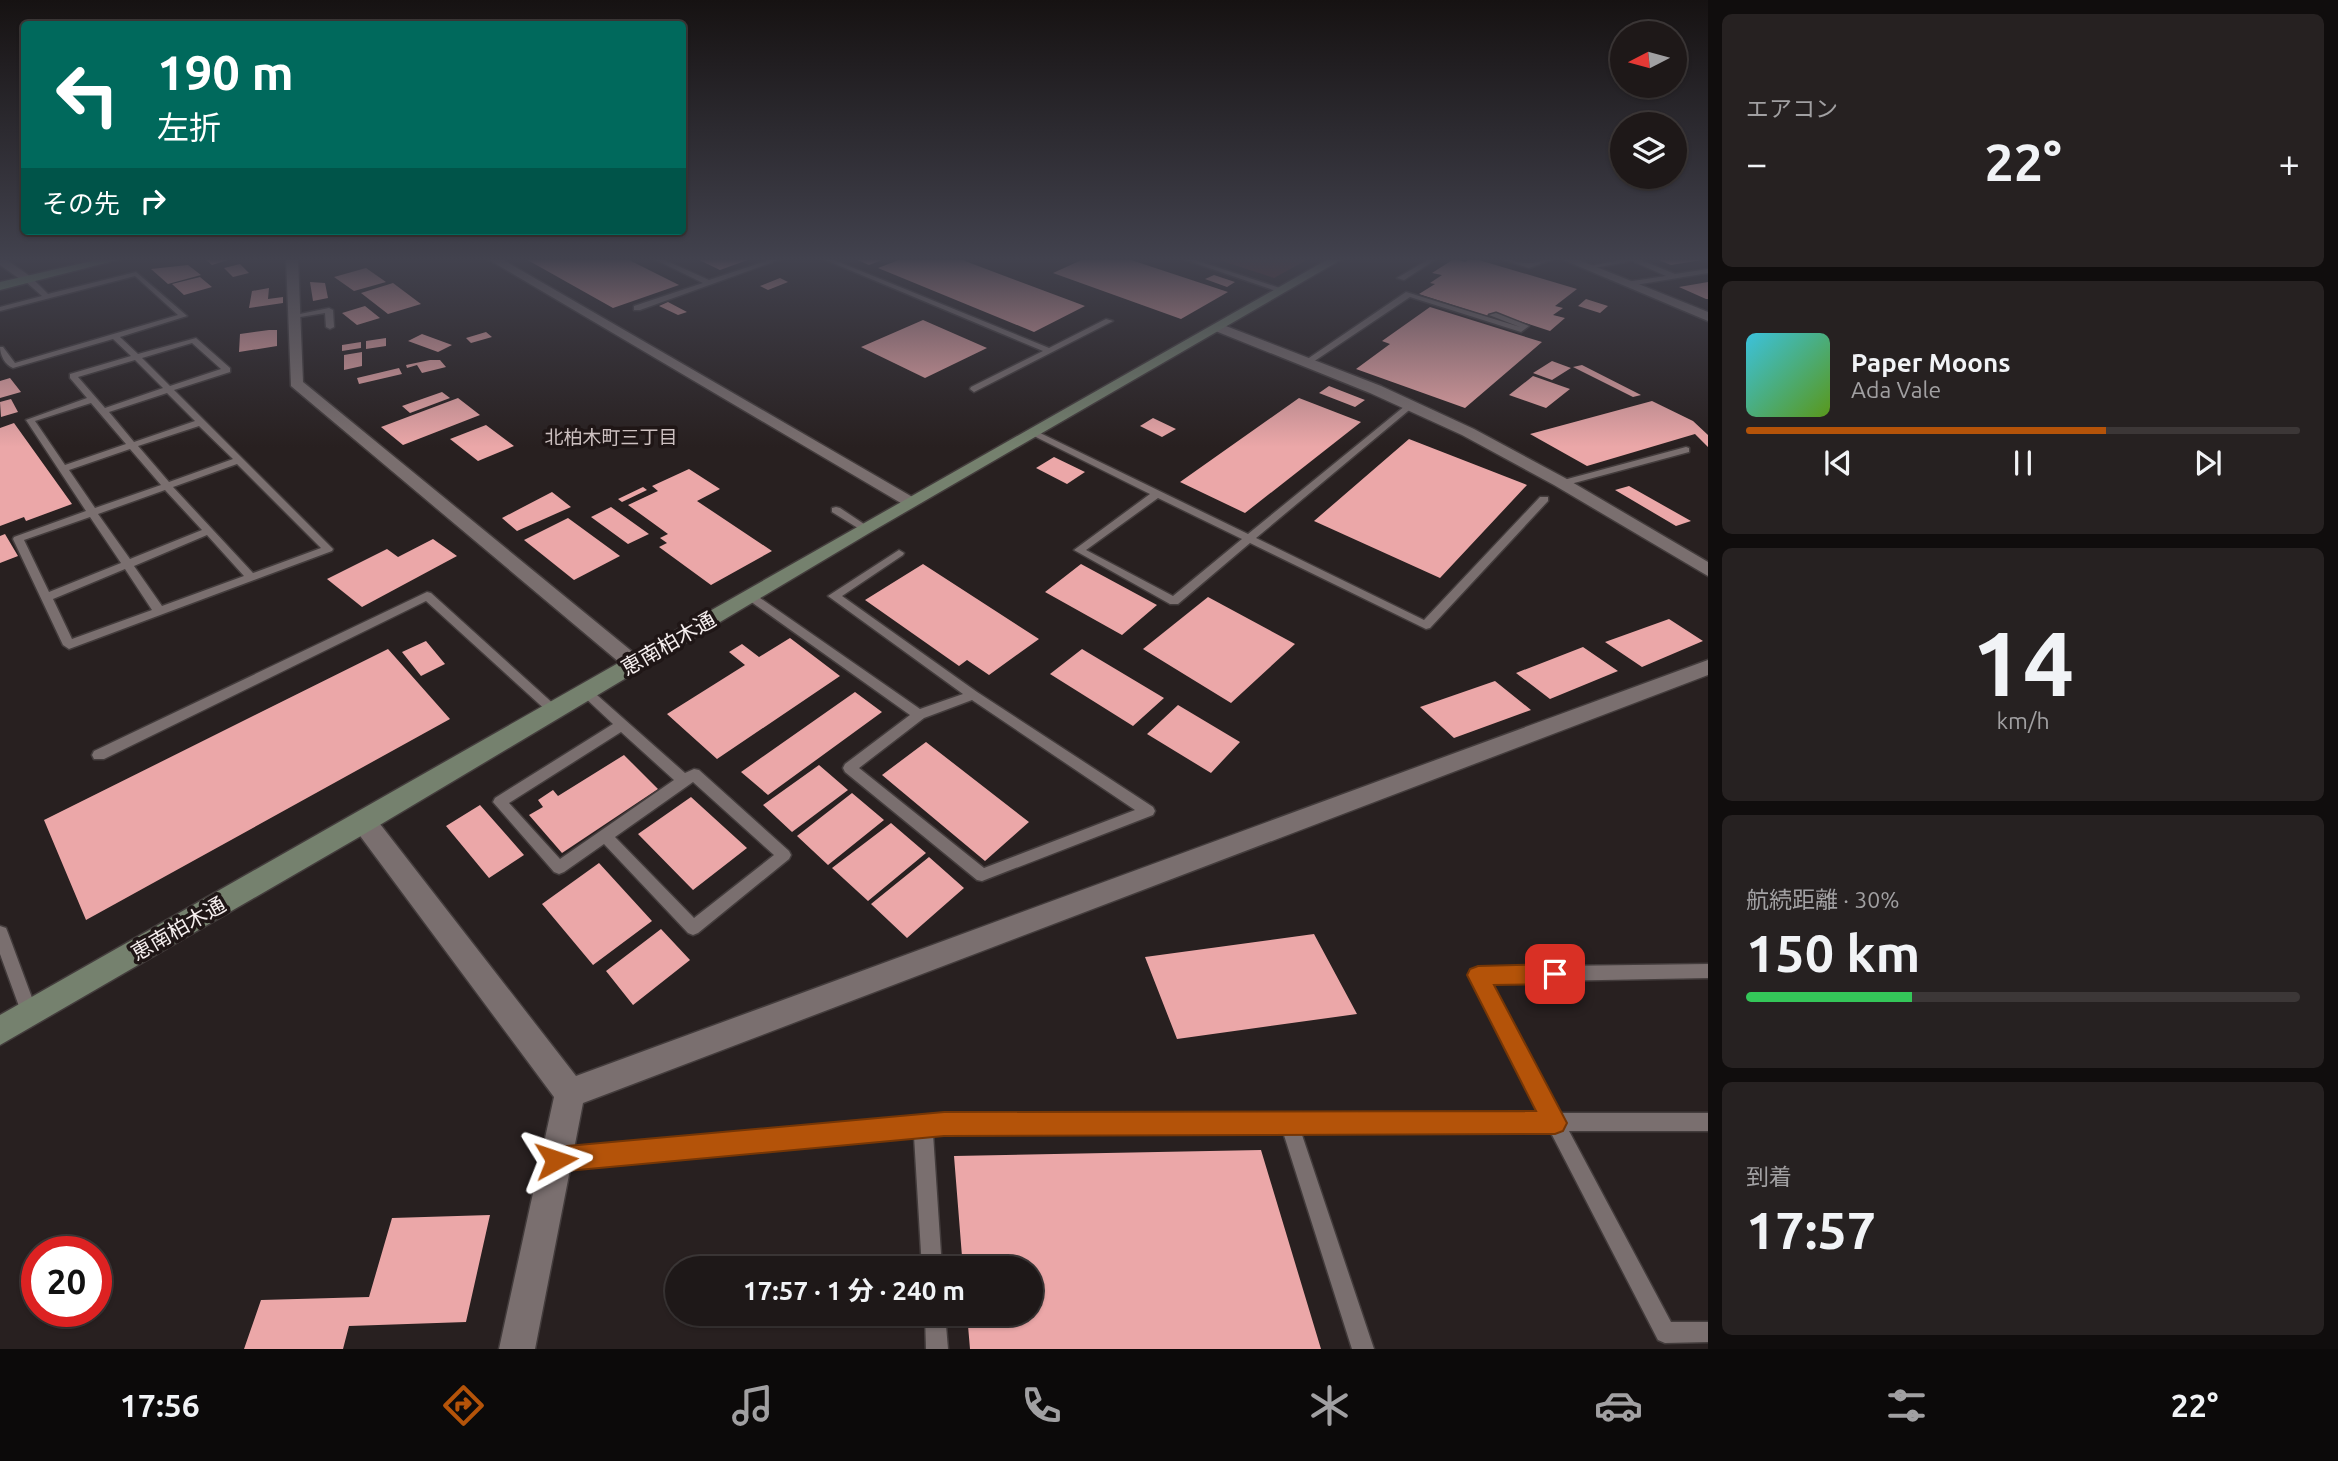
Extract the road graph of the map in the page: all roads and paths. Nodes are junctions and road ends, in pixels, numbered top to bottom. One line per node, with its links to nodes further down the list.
1 (166, 321): 13 (lane)
2 (294, 321): 46 (street)
3 (330, 321): 11 (lane)
4 (600, 321): 33 (street)
5 (976, 321): 15 (lane)
6 (1109, 321): 15 (lane)
7 (1228, 321): 12 (street, 恵南柏木通)
8 (1369, 321): 17 (lane)
9 (1493, 321): 10 (lane)
10 (1510, 321)
11 (331, 327)
12 (1218, 327): 17 (street); 24 (street, 恵南柏木通)
13 (115, 336): 14 (lane); 16 (lane)
14 (0, 349)
15 (1049, 351): 19 (lane)
16 (136, 357): 18 (lane); 18 (lane); 20 (lane)
17 (1307, 362): 21 (street)
18 (168, 389): 22 (lane); 23 (lane)
19 (974, 389)
20 (93, 400): 22 (lane); 28 (lane)
21 (1411, 404): 29 (street); 38 (lane)
22 (103, 411): 25 (lane)
23 (201, 422): 25 (lane); 27 (lane)
24 (1033, 433): 31 (lane); 33 (street, 恵南柏木通)
25 (132, 446): 28 (lane); 30 (lane)
26 (1686, 450): 29 (lane)
27 (239, 460): 30 (lane); 42 (lane)
28 (64, 469): 35 (lane)
29 (1563, 483): 41 (street)
30 (167, 486): 35 (lane); 37 (lane)
31 (1157, 494): 38 (lane); 38 (lane)
32 (1544, 499): 38 (lane)
33 (912, 502): 36 (street, 恵南柏木通)
34 (835, 510): 36 (lane)
35 (93, 512): 40 (lane); 44 (lane)
36 (864, 528): 43 (street, 恵南柏木通)
37 (208, 531): 40 (lane); 42 (lane)
38 (1249, 540)
39 (899, 553): 49 (lane)
40 (128, 564): 44 (lane); 45 (lane)
41 (1708, 570)
42 (251, 577): 45 (lane)
43 (749, 596): 46 (street, 恵南柏木通); 51 (lane)
44 (46, 598): 45 (lane)
45 (159, 611)
46 (633, 663): 48 (street, 恵南柏木通)
47 (1708, 667): 61 (street)
48 (585, 691): 50 (street, 恵南柏木通); 52 (lane)
49 (973, 695): 51 (lane); 51 (lane)
50 (553, 710): 53 (lane); 55 (street, 恵南柏木通)
51 (919, 715)
52 (622, 725): 54 (lane); 56 (lane)
53 (99, 755)
54 (684, 781): 56 (lane); 56 (lane)
55 (364, 822): 59 (street, 恵南柏木通); 61 (street)
56 (605, 836)
57 (0, 933): 59 (lane)
58 (1708, 971): 64 (lane)
59 (30, 1015): 60 (street, 恵南柏木通)
60 (0, 1031)
61 (570, 1093): 66 (street)
62 (1708, 1122): 64 (lane)
63 (1289, 1123): 64 (lane); 65 (lane); 72 (lane)
64 (1555, 1123): 69 (lane)
65 (923, 1126): 66 (lane); 67 (lane)
66 (556, 1160): 70 (street)
67 (931, 1256)
68 (936, 1326): 71 (lane)
69 (1708, 1332)
70 (517, 1349)
71 (937, 1349)
72 (1363, 1349)

